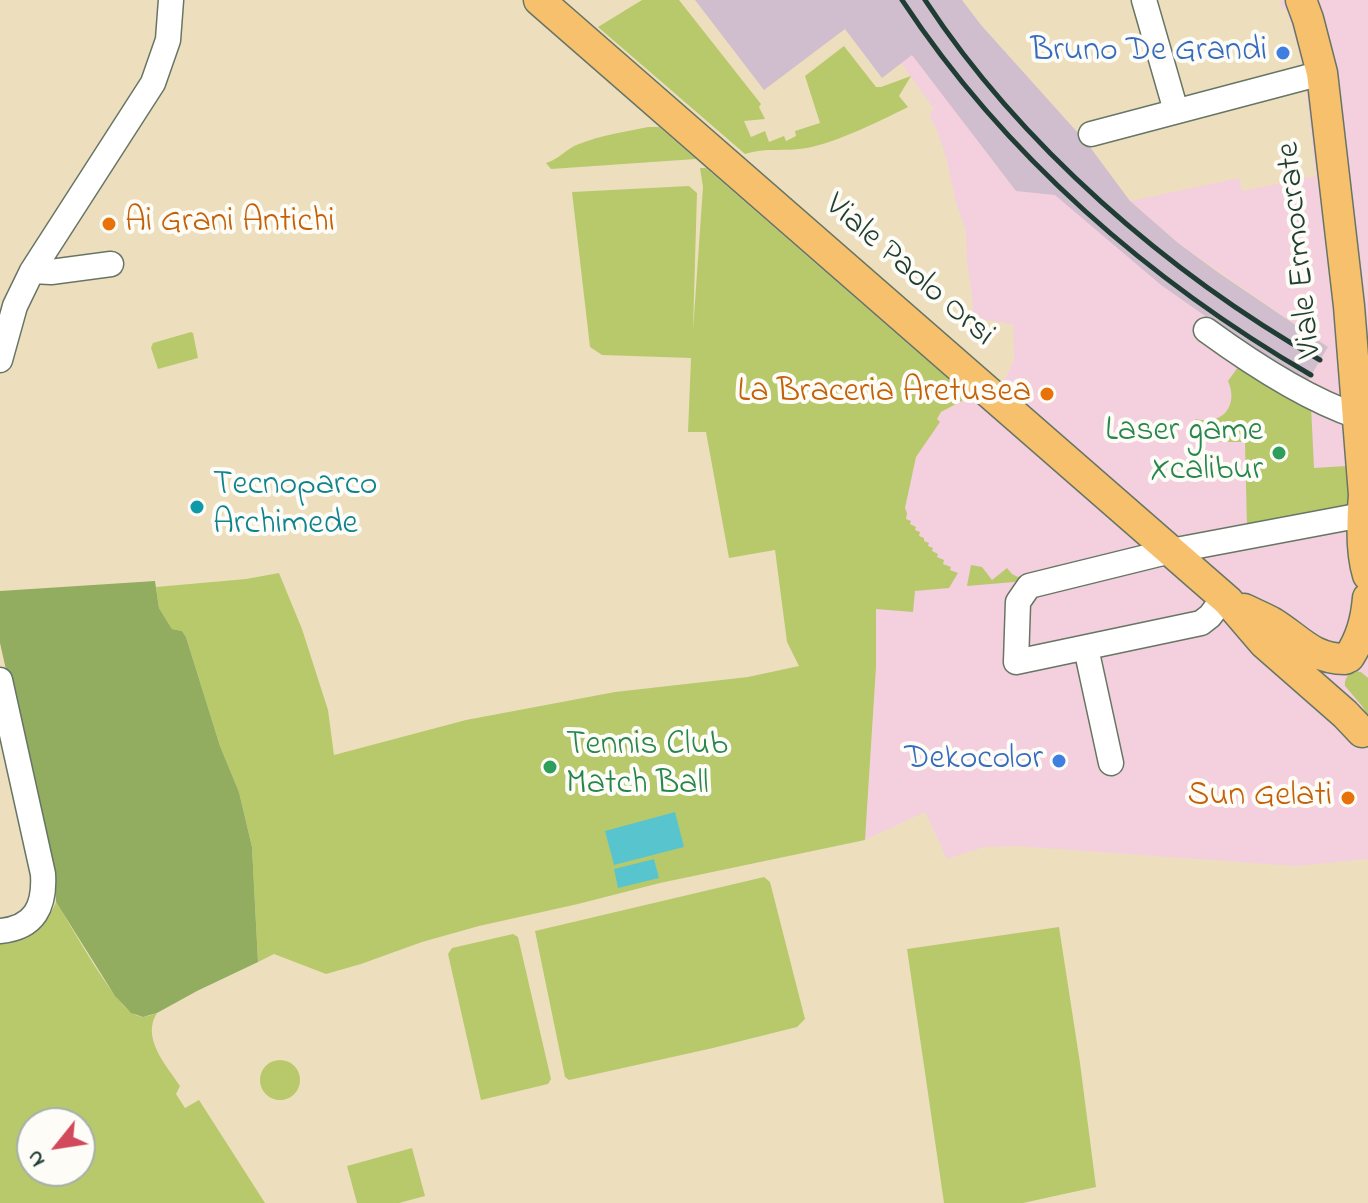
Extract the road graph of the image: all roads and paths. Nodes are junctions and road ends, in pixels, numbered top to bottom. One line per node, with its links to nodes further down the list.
1 (171, 0): 9 (street)
2 (539, 0): 14 (main road, Viale Paolo Orsi)
3 (1144, 0): 6 (street)
4 (1301, 0): 5 (main road, Viale Ermocrate)
5 (1322, 73): 6 (street); 12 (main road, Viale Ermocrate)
6 (1176, 111): 7 (street)
7 (1091, 134)
8 (111, 264): 9 (street)
9 (32, 271): 11 (street)
10 (1206, 330): 12 (street)
11 (0, 360)
12 (1357, 416): 13 (main road, Viale Ermocrate)
13 (1365, 505): 14 (street); 15 (main road, Viale Ermocrate)
14 (1171, 551): 17 (main road, Viale Paolo Orsi); 18 (street)
15 (1368, 569)
16 (1368, 598): 19 (main road)
17 (1226, 599): 18 (street); 19 (main road); 21 (main road)
18 (1086, 648): 22 (street)
19 (1354, 658): 21 (main road)
20 (0, 680): 23 (street)
21 (1365, 738)
22 (1111, 763)
23 (0, 931)

